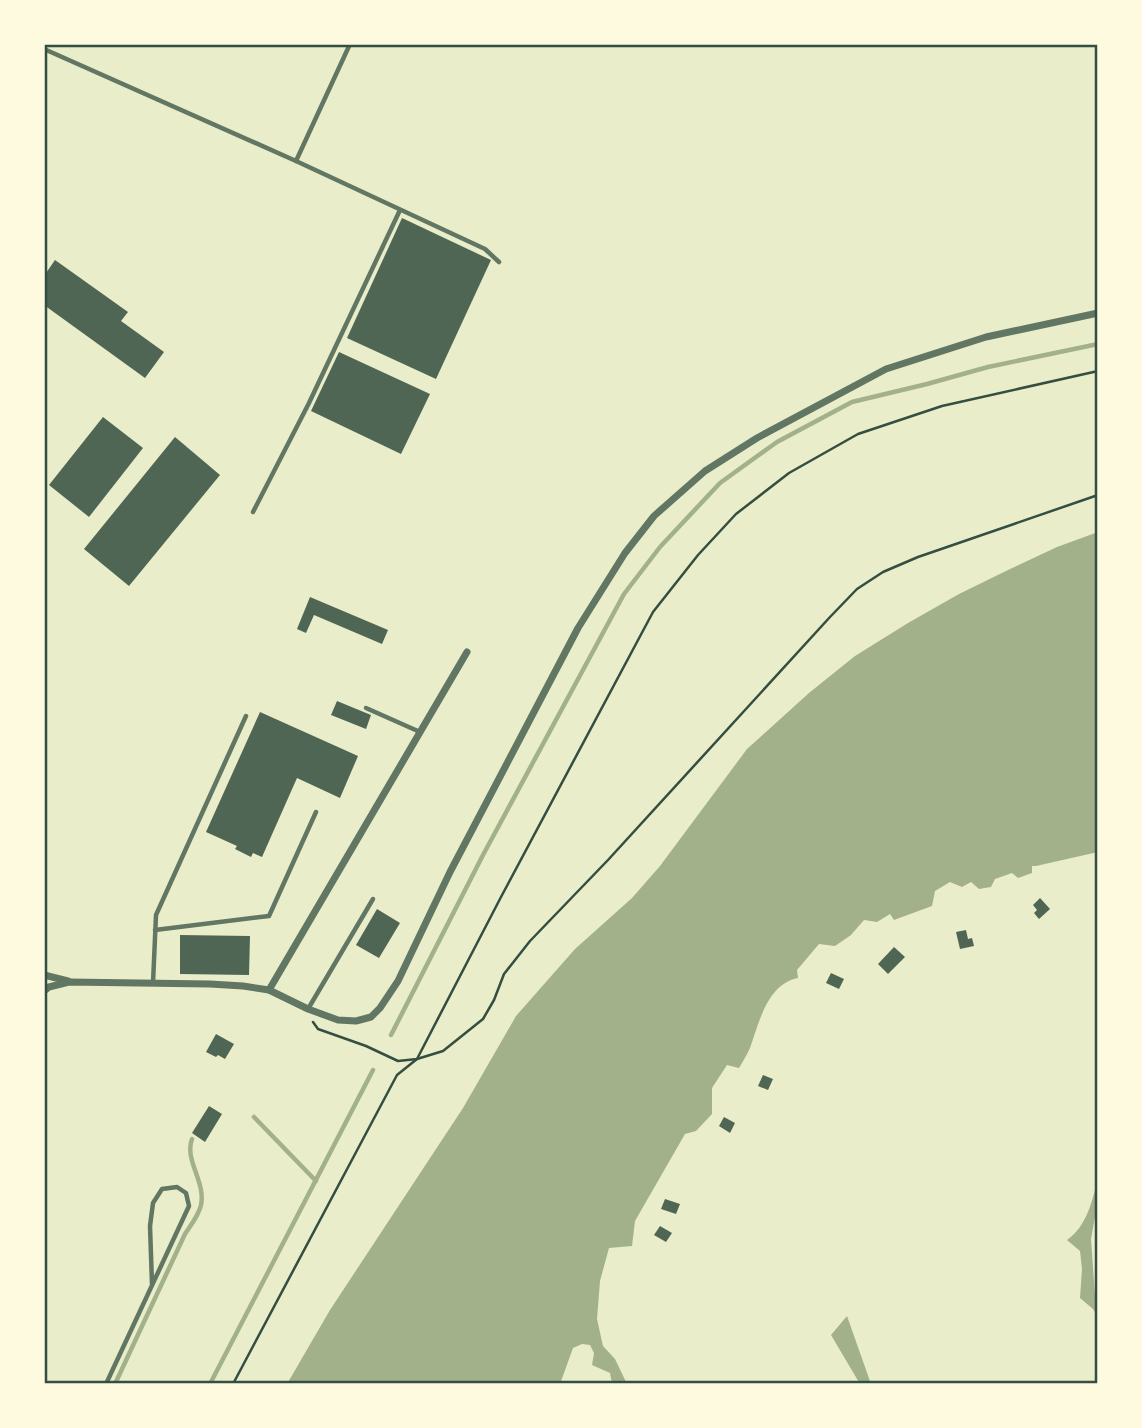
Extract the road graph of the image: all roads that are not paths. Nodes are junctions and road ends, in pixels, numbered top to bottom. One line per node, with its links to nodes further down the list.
1 (350, 44): 3 (lane)
2 (44, 49): 3 (lane)
3 (296, 161): 4 (lane)
4 (400, 209): 5 (lane); 7 (lane)
5 (499, 262)
6 (1098, 313): 20 (street)
7 (253, 512)
8 (467, 652): 11 (street)
9 (366, 708): 11 (lane)
10 (246, 716): 14 (lane)
11 (421, 732): 18 (street)
12 (316, 812): 14 (lane)
13 (373, 899): 20 (lane)
14 (155, 930): 17 (lane)
15 (44, 975): 16 (street)
16 (69, 982): 17 (street); 19 (street)
17 (153, 984): 18 (street)
18 (269, 990): 20 (street)
19 (44, 991)
20 (308, 1009)
21 (152, 1284): 21 (lane); 22 (lane)
22 (106, 1384)

